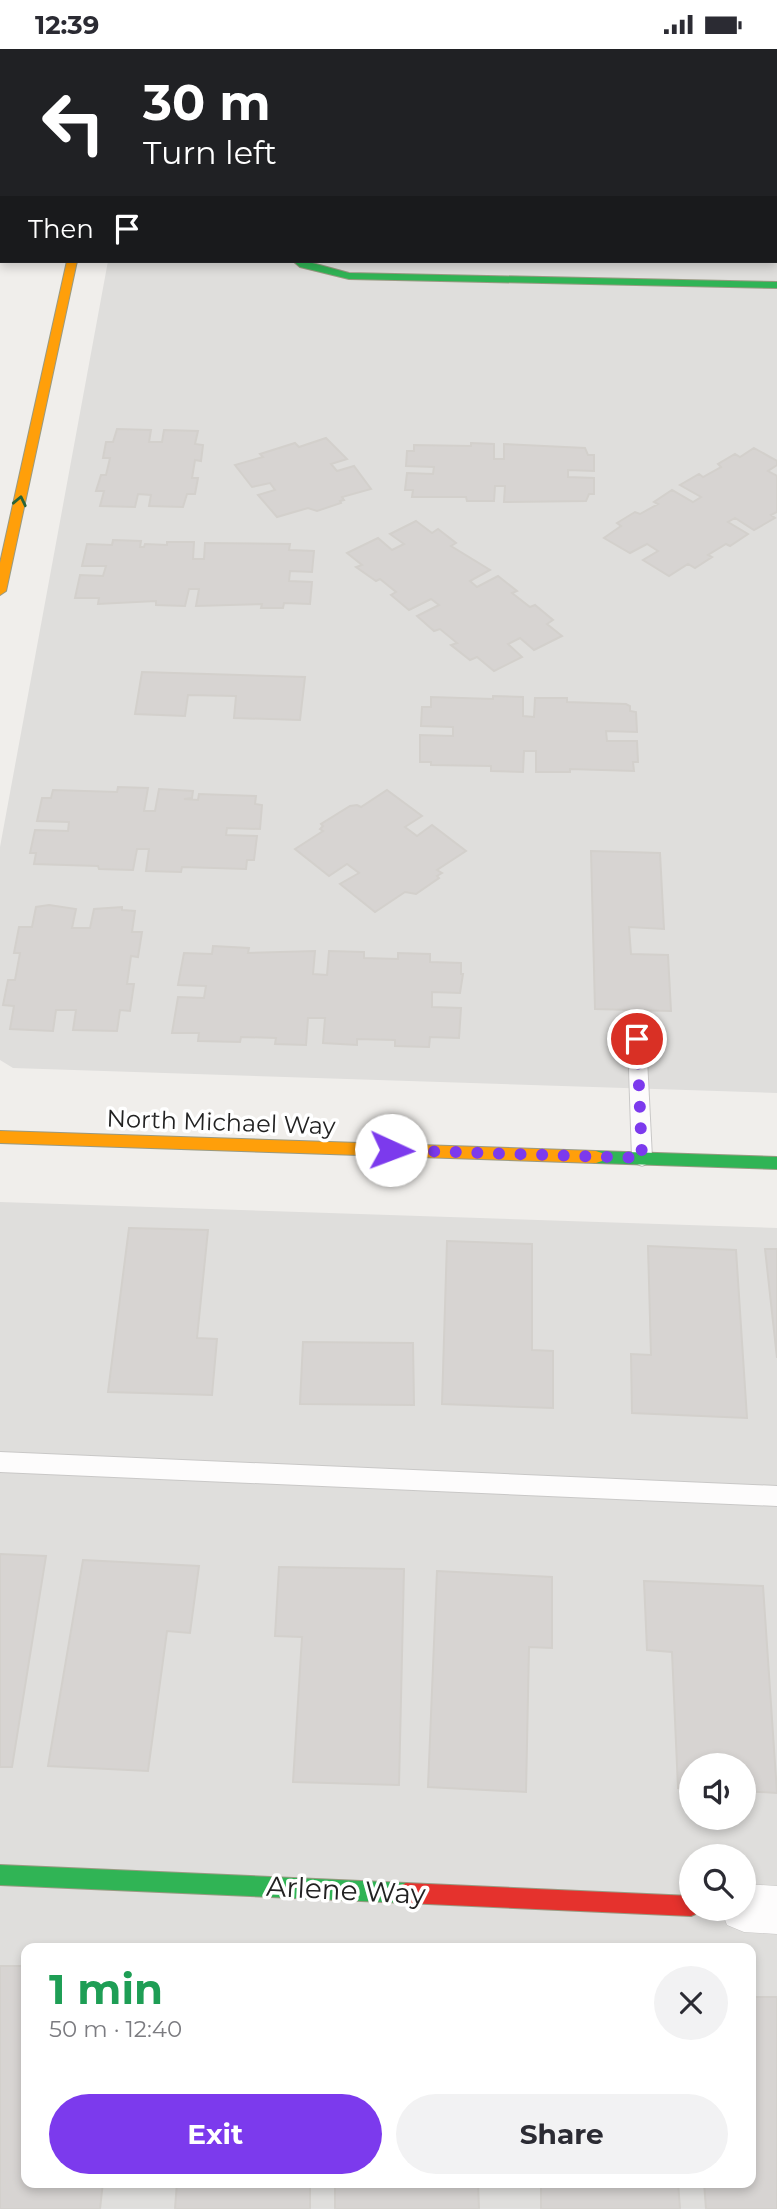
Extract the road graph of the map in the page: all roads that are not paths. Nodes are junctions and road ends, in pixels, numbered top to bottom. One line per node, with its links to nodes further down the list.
1 (72, 263): 4 (street, one-way to 1)
2 (301, 263): 3 (street)
3 (777, 285)
4 (0, 591)
5 (637, 1039): 7 (lane)
6 (0, 1137): 7 (street, North Michael Way)
7 (642, 1158): 8 (street, North Michael Way)
8 (777, 1163)
9 (0, 1462): 10 (lane)
10 (777, 1496)
11 (0, 1875): 12 (street, Arlene Way)
12 (679, 1905)
13 (756, 1909): 14 (street)
14 (777, 1910)

